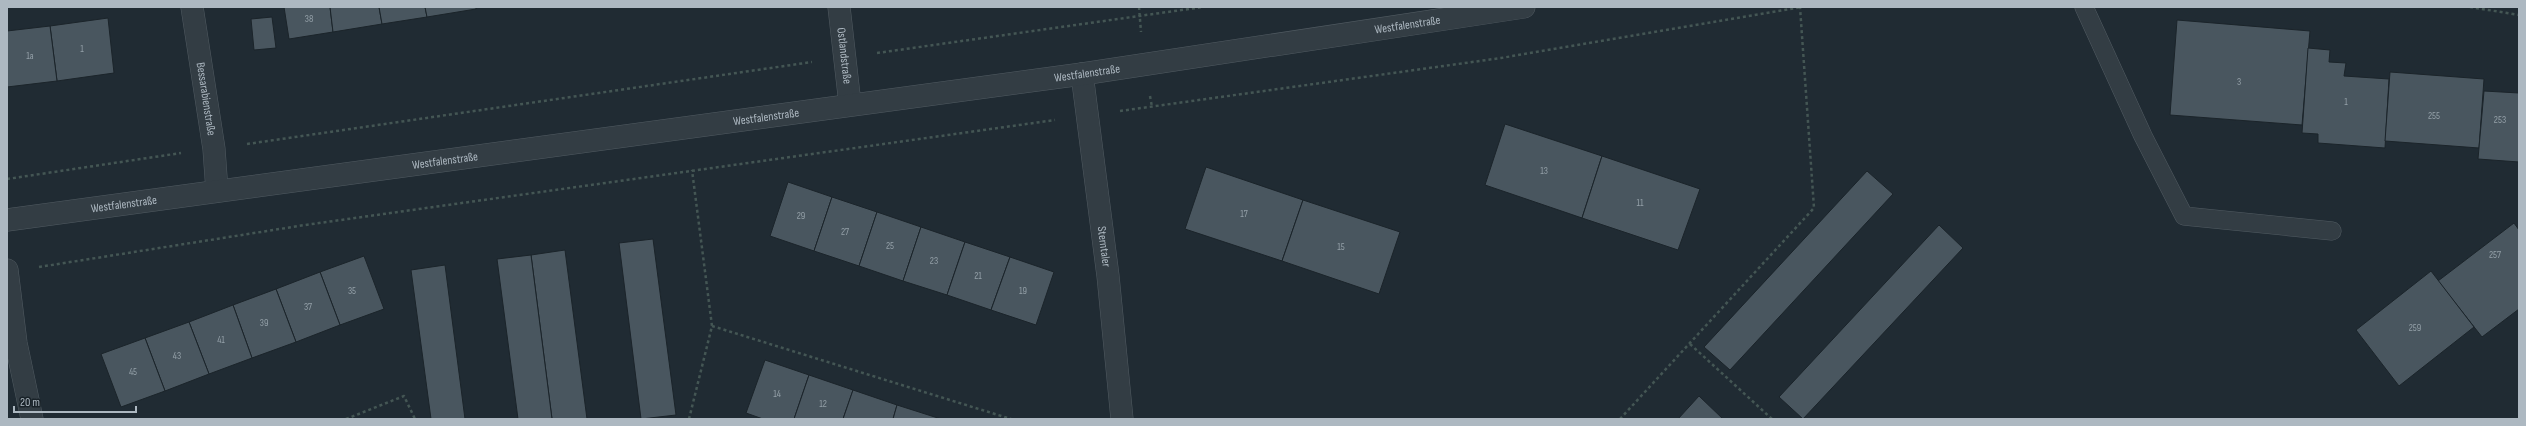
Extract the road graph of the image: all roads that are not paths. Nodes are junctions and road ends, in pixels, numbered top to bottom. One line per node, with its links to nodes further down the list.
1 (192, 7): 7 (street, Bessarabienstraße)
2 (839, 7): 6 (street, Ostlandstraße)
3 (1524, 7): 5 (street, Westfalenstraße)
4 (2084, 7): 9 (lane)
5 (1082, 74): 6 (street, Westfalenstraße); 12 (street, Sterntaler)
6 (850, 104): 7 (street, Westfalenstraße)
7 (217, 191): 8 (street, Westfalenstraße)
8 (7, 220)
9 (2332, 231)
10 (7, 271): 11 (street)
11 (32, 419)
12 (1122, 419)

